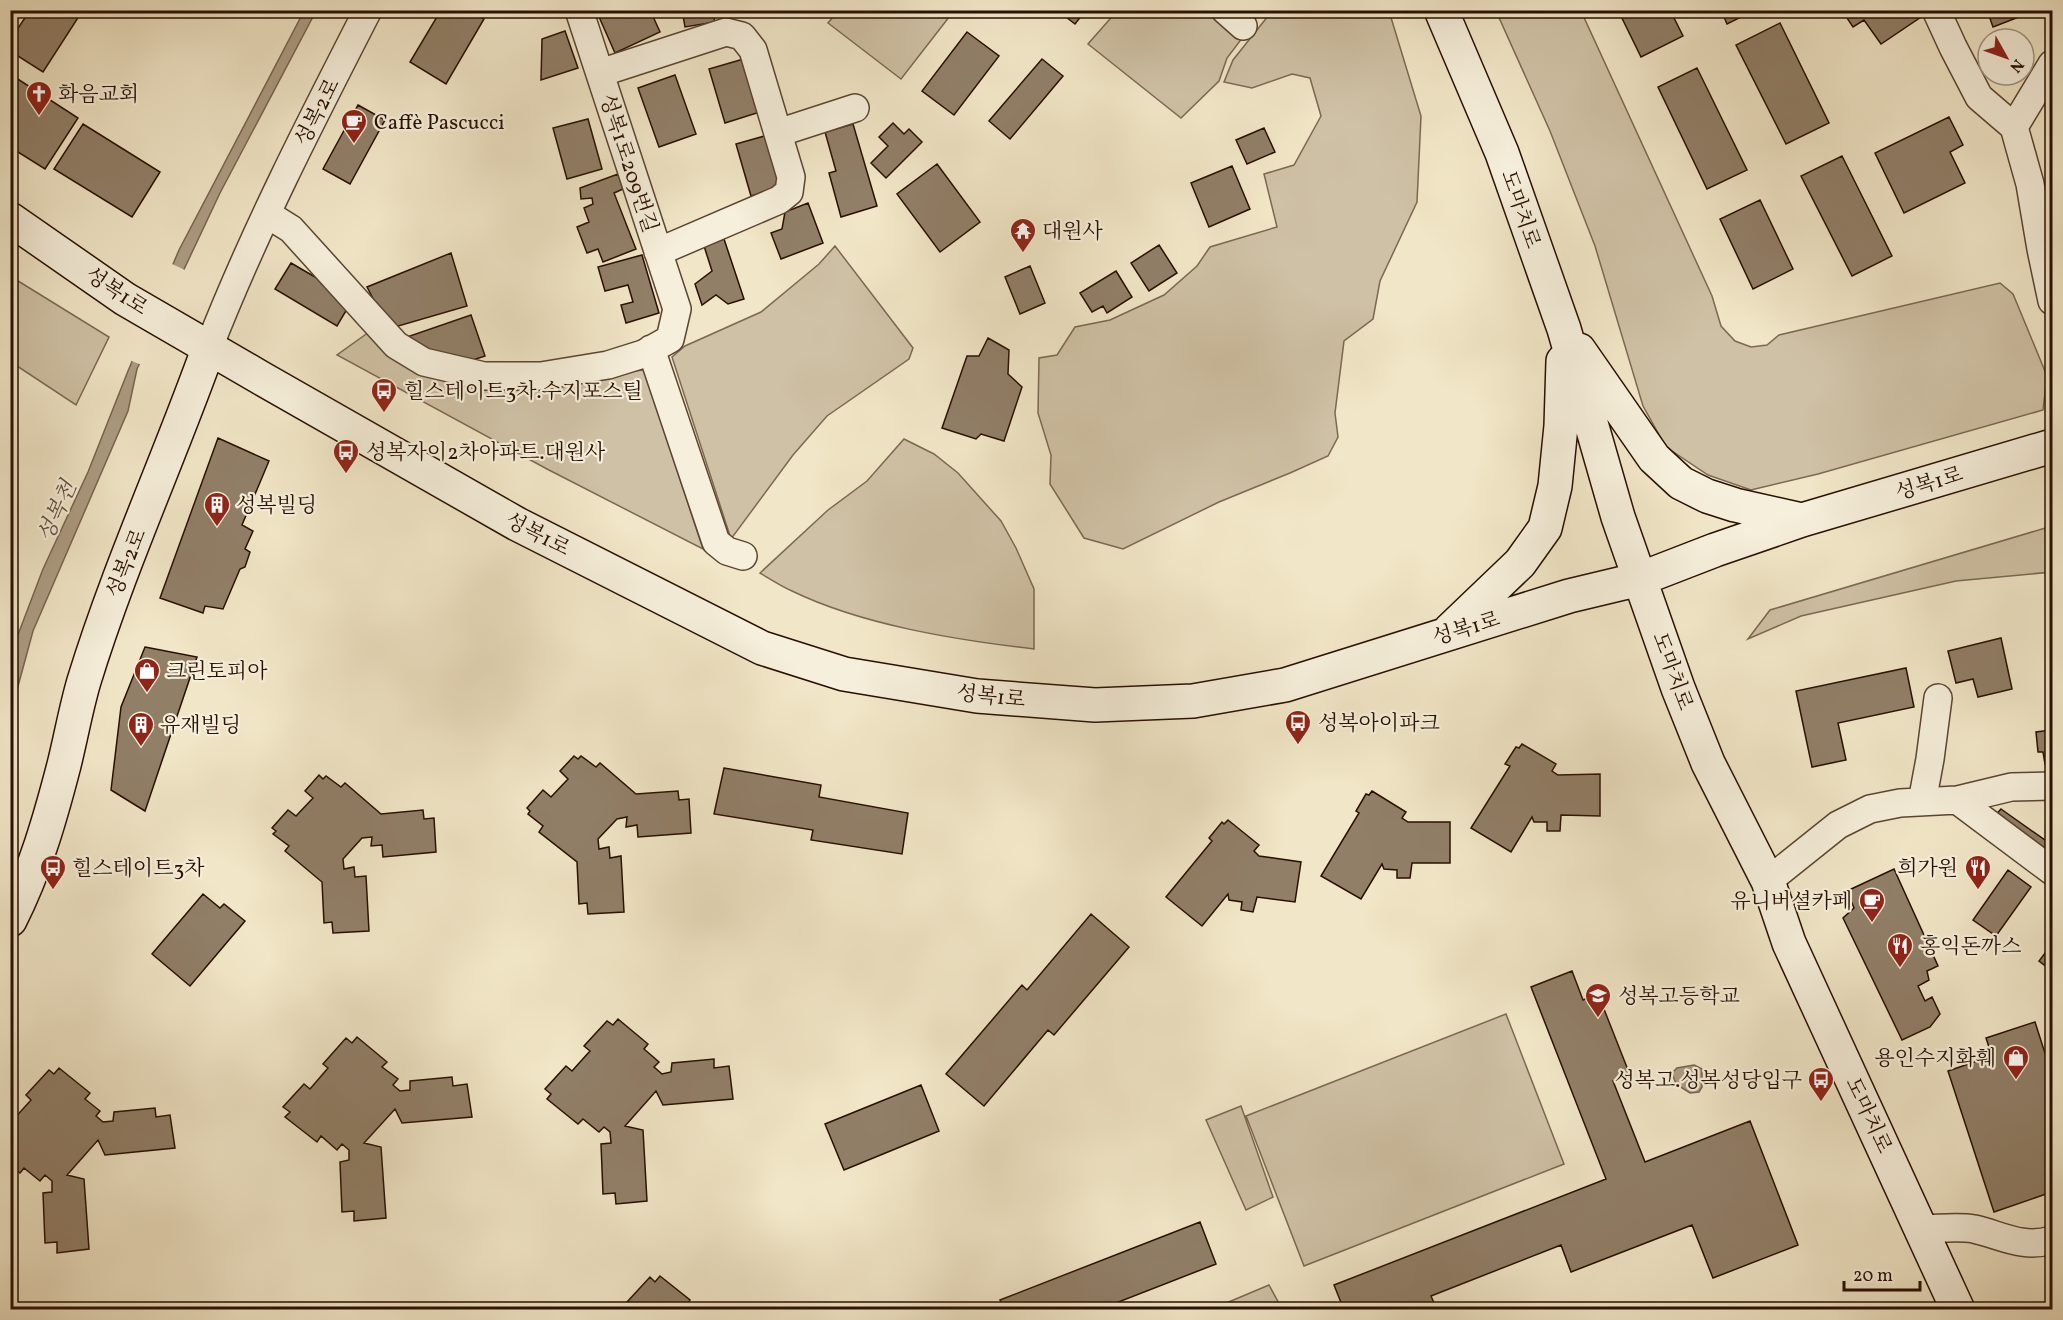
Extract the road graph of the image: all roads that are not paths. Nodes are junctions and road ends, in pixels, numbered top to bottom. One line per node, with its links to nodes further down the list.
1 (368, 10): 11 (street, 성복2로)
2 (579, 10): 6 (street, 성복1로209번길)
3 (1441, 10): 15 (street, 도마치로)
4 (1936, 10): 8 (street)
5 (2052, 64): 8 (street)
6 (600, 73): 9 (street, 성복1로209번길); 13 (street, 성복1로209번길)
7 (855, 108): 9 (street)
8 (2014, 127): 10 (street)
9 (778, 133): 13 (street, 성복1로209번길)
10 (2041, 183): 14 (street)
11 (267, 214): 16 (street, 성복2로); 17 (street, 성복1로209번길)
12 (10, 219): 16 (street, 성복1로)
13 (658, 252): 17 (street, 성복1로209번길)
14 (2052, 301)
15 (1564, 329): 19 (street); 21 (street, 도마치로); 22 (street)
16 (195, 339): 22 (street, 성복1로); 29 (street, 성복2로)
17 (651, 349): 20 (street)
18 (2052, 446): 19 (street, 성복1로)
19 (1802, 520): 21 (street, 성복1로)
20 (743, 556)
21 (1640, 579): 22 (street, 성복1로); 28 (street, 도마치로)
22 (1446, 634)
23 (1938, 698): 26 (street)
24 (2052, 786): 25 (street)
25 (1957, 800): 26 (street); 27 (street)
26 (1922, 802): 28 (street)
27 (2052, 872)
28 (1768, 881): 30 (street, 도마치로)
29 (10, 920)
30 (1921, 1229): 31 (street); 32 (street, 도마치로)
31 (2052, 1240)
32 (1958, 1310)

